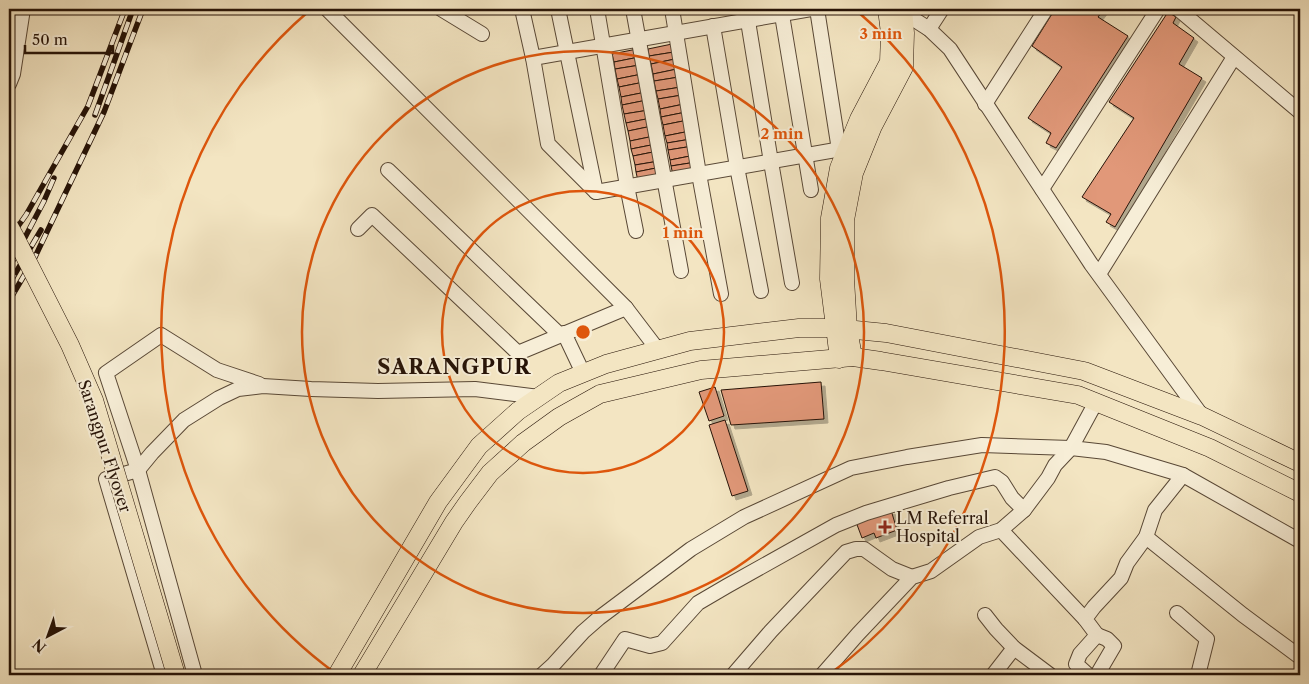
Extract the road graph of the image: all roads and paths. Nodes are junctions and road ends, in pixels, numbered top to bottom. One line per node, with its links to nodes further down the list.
1 (23, 9): 27 (street)
2 (328, 9): 49 (street)
3 (441, 9): 21 (street)
4 (522, 9): 26 (street)
5 (558, 9): 24 (street)
6 (597, 9): 23 (street)
7 (633, 9): 22 (street)
8 (672, 9): 20 (street)
9 (811, 9): 15 (street)
10 (817, 9): 30 (street)
11 (942, 9): 19 (street)
12 (1046, 9): 28 (street)
13 (1158, 9): 38 (street)
14 (1178, 9): 25 (street)
15 (781, 11): 16 (street); 31 (street)
16 (747, 14): 18 (street); 32 (street)
17 (896, 14): 19 (street); 30 (main road); 50 (main road)
18 (713, 26): 20 (street); 33 (street)
19 (929, 28): 28 (street)
20 (676, 33): 22 (street); 35 (street)
21 (482, 34)
22 (638, 40): 23 (street); 36 (street)
23 (603, 46): 24 (street); 37 (street)
24 (567, 52): 26 (street); 40 (street)
25 (1234, 57): 29 (street); 45 (street)
26 (532, 58): 40 (street)
27 (9, 84)
28 (985, 104): 38 (street)
29 (1300, 112)
30 (843, 149): 31 (street); 50 (main road)
31 (805, 156): 32 (street); 39 (street)
32 (770, 162): 33 (street); 46 (street)
33 (737, 167): 35 (street); 47 (street)
34 (388, 170): 51 (street)
35 (699, 174): 36 (street); 48 (street)
36 (664, 180): 37 (street); 44 (street)
37 (627, 186): 40 (street); 43 (street)
38 (1042, 189): 45 (street)
39 (810, 190)
40 (596, 192)
41 (9, 226): 76 (main road, Sarangpur Flyover, bridge)
42 (358, 229): 51 (street)
43 (636, 231)
44 (681, 271)
45 (1099, 274): 58 (street)
46 (792, 283)
47 (761, 291)
48 (721, 294)
49 (626, 308): 51 (street); 52 (street)
50 (841, 328): 52 (main road); 53 (main road); 58 (main road)
51 (562, 334): 54 (street)
52 (658, 350): 54 (main road)
53 (846, 358): 57 (main road); 79 (main road)
54 (583, 373): 56 (main road)
55 (262, 386): 56 (street); 61 (street); 61 (street)
56 (539, 397): 78 (main road)
57 (1096, 402): 59 (street); 63 (main road)
58 (1202, 416): 60 (main road)
59 (1071, 448): 62 (street); 64 (street); 80 (street)
60 (1300, 463)
61 (138, 470): 75 (street); 77 (street)
62 (1183, 475): 66 (street); 67 (street)
63 (1300, 493)
64 (1024, 510): 65 (street); 81 (street)
65 (1001, 530): 68 (street); 71 (street)
66 (1146, 537): 71 (street); 74 (street)
67 (1300, 541)
68 (912, 577): 82 (street); 83 (street)
69 (1177, 613): 88 (street)
70 (985, 615): 73 (street)
71 (1085, 619): 72 (street)
72 (1097, 635): 86 (street); 87 (street)
73 (1014, 648): 84 (street); 85 (street)
74 (1300, 657)
75 (164, 675)
76 (176, 675)
77 (195, 675)
78 (337, 675)
79 (362, 675)
80 (542, 675)
81 (601, 675)
82 (732, 675)
83 (822, 675)
84 (994, 675)
85 (1050, 675)
86 (1088, 675)
87 (1097, 675)
88 (1198, 675)

